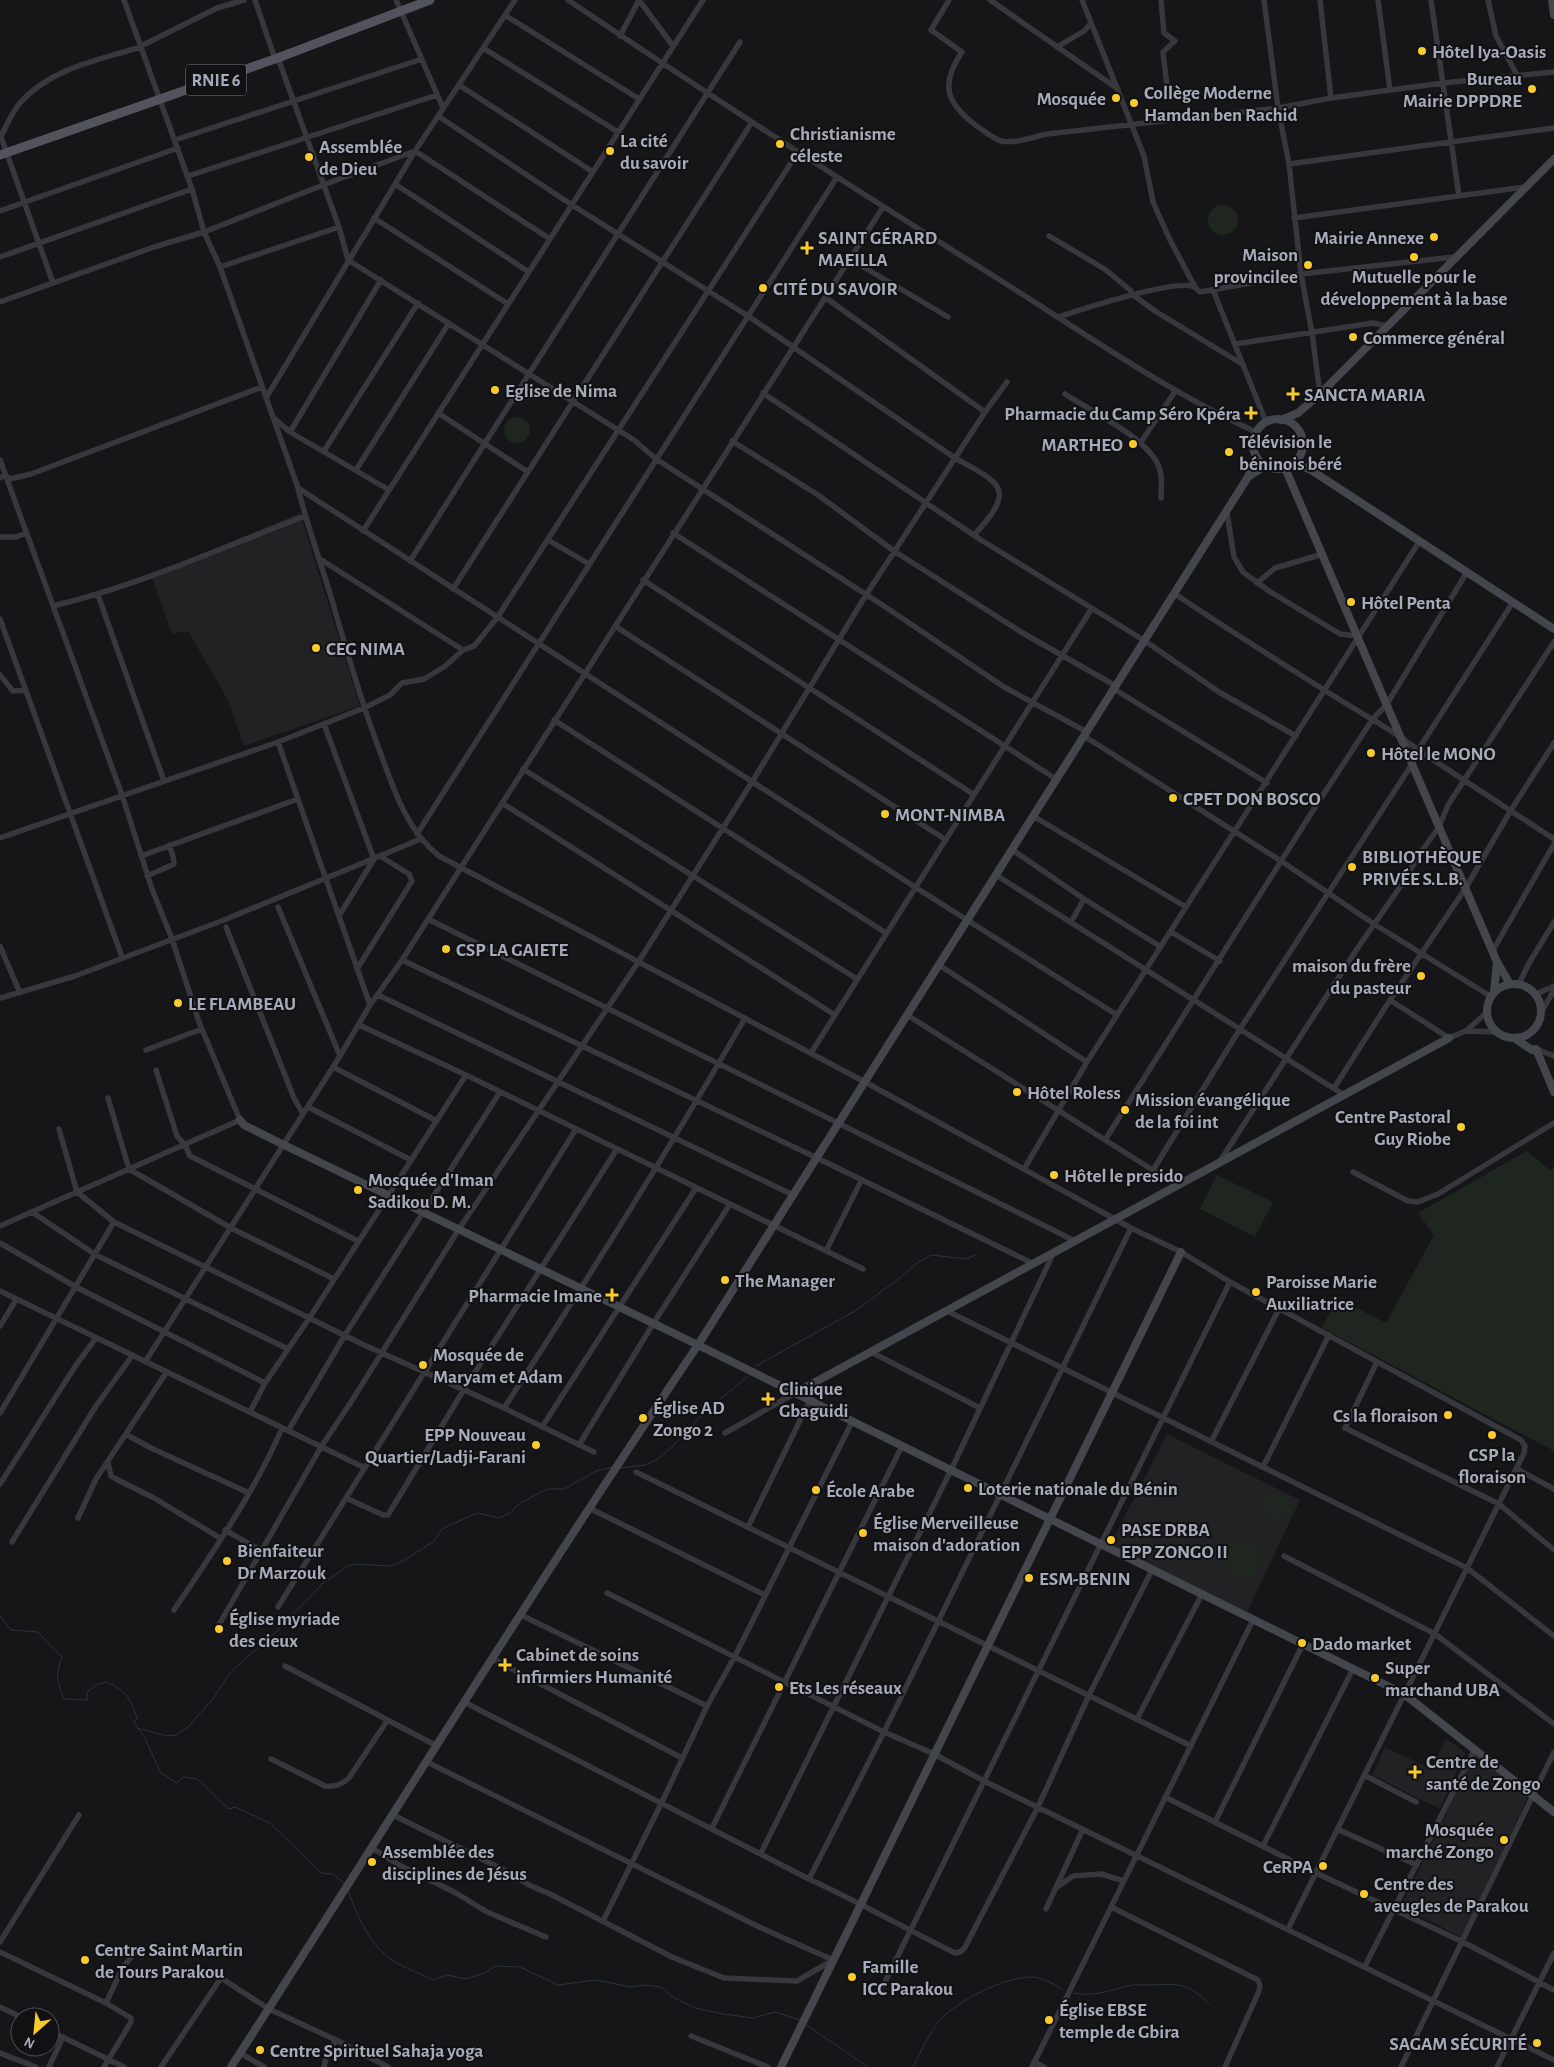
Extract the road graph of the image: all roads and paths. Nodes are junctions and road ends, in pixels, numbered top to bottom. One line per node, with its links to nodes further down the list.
1 (124, 0): 26 (street)
2 (244, 0): 26 (street)
3 (255, 0): 30 (street)
4 (396, 0): 20 (street)
5 (430, 0): 20 (main road, RNIE 6)
6 (515, 0): 22 (street)
7 (568, 0): 24 (street)
8 (639, 0): 24 (street); 27 (street)
9 (703, 0): 27 (street)
10 (949, 0): 50 (street)
11 (990, 0): 29 (street)
12 (1082, 0): 23 (street)
13 (1161, 0): 40 (street)
14 (1264, 0): 47 (street)
15 (1320, 0): 42 (street)
16 (1378, 0): 38 (street)
17 (1431, 0): 35 (street)
18 (1488, 0): 34 (street)
19 (1552, 0): 21 (street)
20 (400, 11): 30 (main road, RNIE 6); 31 (street)
21 (1554, 14)
22 (505, 15): 28 (street); 43 (street)
23 (1091, 24): 29 (street); 37 (street)
24 (620, 36): 32 (street)
25 (740, 42): 39 (street)
26 (141, 46): 44 (street); 53 (street)
27 (673, 46): 32 (street)
28 (483, 48): 36 (street); 52 (street)
29 (1057, 48): 37 (street)
30 (277, 59): 44 (main road, RNIE 6); 45 (street)
31 (422, 59): 41 (street); 45 (street)
32 (662, 63): 39 (street); 43 (street)
33 (1554, 72): 34 (street)
34 (1517, 75): 35 (street)
35 (1443, 83): 38 (street); 56 (street)
36 (458, 86): 46 (street); 63 (street)
37 (1118, 89): 50 (street)
38 (1390, 90): 42 (street)
39 (709, 94): 49 (street); 79 (street)
40 (1168, 95)
41 (437, 96): 46 (street); 54 (street)
42 (1331, 98): 47 (street)
43 (639, 99): 52 (street)
44 (160, 100): 55 (street); 60 (main road, RNIE 6)
45 (294, 101): 54 (street); 55 (street)
46 (443, 108): 48 (street)
47 (1278, 108): 50 (street); 62 (street)
48 (438, 116): 58 (street); 72 (street)
49 (752, 122): 59 (street); 87 (street)
50 (1133, 124): 93 (street)
51 (1554, 128): 56 (street)
52 (618, 132): 63 (street)
53 (0, 135): 60 (street)
54 (307, 138): 64 (street); 67 (street)
55 (175, 140): 57 (street)
56 (1452, 142): 62 (street); 70 (street)
57 (178, 148): 64 (street); 71 (street)
58 (415, 151): 66 (street); 67 (street); 81 (street)
59 (798, 152): 65 (street); 94 (street)
60 (4, 154): 71 (street)
61 (1554, 159): 68 (street)
62 (1289, 164): 76 (street)
63 (593, 172): 72 (street)
64 (188, 176): 69 (street)
65 (837, 177): 73 (street); 101 (street)
66 (395, 184): 75 (street); 89 (street)
67 (323, 185): 77 (street); 78 (street)
68 (1525, 187): 70 (street); 84 (street)
69 (192, 189): 78 (street); 82 (street)
70 (1459, 196): 76 (street)
71 (25, 202): 74 (street); 82 (street)
72 (572, 205): 79 (street); 81 (street)
73 (883, 207): 85 (street); 103 (street)
74 (0, 211)
75 (374, 218): 86 (street); 100 (street)
76 (1294, 218): 90 (street)
77 (339, 228): 86 (street); 88 (street)
78 (204, 232): 88 (street); 92 (street)
79 (619, 234): 87 (street); 111 (street)
80 (1049, 236): 96 (street)
81 (550, 239): 89 (street)
82 (39, 243): 83 (street); 92 (street)
83 (0, 257)
84 (1454, 257): 90 (street); 105 (street)
85 (850, 259): 97 (street); 102 (street)
86 (348, 260): 91 (street); 118 (street)
87 (664, 261): 94 (street); 119 (street)
88 (220, 267): 113 (street)
89 (529, 272): 100 (street)
90 (1301, 274): 95 (street); 106 (street)
91 (381, 280): 99 (street); 128 (street)
92 (53, 283): 98 (street)
93 (1195, 287): 95 (street); 96 (street)
94 (708, 290): 101 (street); 127 (street)
95 (1213, 290): 108 (street)
96 (1133, 295): 103 (street); 110 (street)
97 (826, 298): 109 (street); 120 (street)
98 (0, 302)
99 (418, 303): 104 (street); 133 (street)
100 (508, 304): 107 (street)
101 (748, 316): 109 (street); 137 (street)
102 (948, 316)
103 (1058, 317): 114 (street)
104 (449, 323): 107 (street); 141 (street)
105 (1387, 326): 106 (street); 117 (street)
106 (1312, 333): 108 (street); 117 (street)
107 (482, 344): 111 (street); 122 (street)
108 (1235, 344): 110 (street)
109 (794, 347): 115 (street); 136 (street)
110 (1242, 364): 125 (street)
111 (529, 374): 119 (street); 132 (street)
112 (1007, 382): 120 (street)
113 (262, 388): 118 (street); 144 (street)
114 (1176, 390): 129 (street); 131 (street)
115 (763, 393): 130 (street); 150 (street)
116 (1065, 394): 131 (street)
117 (1320, 394): 121 (street)
118 (266, 398): 123 (street)
119 (573, 402): 127 (street); 143 (street)
120 (985, 412): 136 (street)
121 (1298, 412): 124 (street); 126 (street)
122 (438, 413): 132 (street); 148 (street)
123 (273, 418): 128 (street); 146 (street)
124 (1281, 420): 125 (street); 126 (street)
125 (1266, 422): 129 (street)
126 (1296, 427): 134 (street)
127 (618, 430): 137 (street); 158 (street)
128 (290, 432): 133 (street)
129 (1256, 432): 135 (street)
130 (732, 441): 147 (street); 160 (street)
131 (1141, 442): 149 (street)
132 (485, 444): 143 (street); 163 (street)
133 (324, 452): 141 (street)
134 (1301, 453): 140 (street); 142 (street)
135 (1256, 456): 139 (street); 145 (street)
136 (955, 458): 150 (street); 156 (street)
137 (656, 459): 147 (street); 164 (street)
138 (0, 460): 144 (street)
139 (1265, 466): 140 (street); 145 (street)
140 (1289, 466): 142 (street); 161 (street)
141 (356, 470): 148 (street)
142 (1311, 470): 159 (street)
143 (528, 472): 168 (street)
144 (3, 477): 154 (street)
145 (1248, 477): 151 (street)
146 (298, 488): 152 (street); 153 (street)
147 (703, 489): 155 (street); 171 (street)
148 (389, 490): 153 (street)
149 (1161, 498)
150 (925, 503): 156 (street); 160 (street)
151 (1227, 513): 167 (street); 169 (street)
152 (305, 516): 162 (street); 170 (street)
153 (363, 531): 163 (street)
154 (26, 533): 157 (street); 173 (street)
155 (673, 533): 166 (street); 180 (street)
156 (974, 535): 174 (street)
157 (0, 537)
158 (548, 540): 164 (street); 175 (street)
159 (1419, 542): 165 (street); 179 (street)
160 (894, 551): 171 (street); 185 (street)
161 (1322, 554): 167 (street); 179 (street)
162 (320, 558): 184 (street); 194 (street)
163 (410, 561): 168 (street)
164 (589, 564): 183 (street)
165 (1467, 572): 172 (street); 193 (street)
166 (643, 580): 177 (street); 189 (street)
167 (1257, 583): 179 (street)
168 (453, 589): 175 (street)
169 (1175, 594): 181 (street); 191 (street)
170 (98, 595): 173 (street); 208 (street)
171 (866, 595): 180 (street); 192 (street)
172 (1513, 602): 178 (street); 205 (street)
173 (53, 606): 214 (street)
174 (1092, 608): 181 (street); 185 (street)
175 (497, 618): 183 (street); 184 (street)
176 (0, 619): 190 (street)
177 (615, 626): 186 (street); 198 (street)
178 (1554, 629)
179 (1358, 637): 191 (street); 193 (street)
180 (840, 640): 189 (street); 204 (street)
181 (1145, 641): 188 (street); 201 (street)
182 (1554, 642): 210 (street)
183 (538, 644): 186 (street); 223 (street)
184 (463, 650): 194 (street)
185 (1061, 655): 188 (street); 192 (street)
186 (584, 674): 195 (street); 211 (street)
187 (0, 675): 190 (street)
188 (1115, 687): 199 (street); 212 (street)
189 (810, 688): 198 (street); 213 (street)
190 (26, 690): 218 (street)
191 (1325, 691): 196 (street); 201 (street)
192 (1032, 701): 199 (street); 204 (street)
193 (1386, 704): 196 (street); 200 (street)
194 (364, 708): 197 (street); 223 (street)
195 (554, 720): 207 (street); 220 (street)
196 (1372, 720): 200 (street); 234 (street)
197 (324, 724): 202 (street); 233 (street)
198 (782, 734): 211 (street); 227 (street)
199 (1085, 734): 209 (street); 222 (street)
200 (1400, 735): 205 (street); 206 (street)
201 (1296, 736): 212 (street)
202 (278, 742): 208 (street); 215 (street)
203 (1554, 743): 217 (street)
204 (1004, 746): 209 (street); 213 (street)
205 (1418, 750): 206 (street); 210 (street)
206 (1412, 764): 221 (street); 242 (street)
207 (523, 768): 216 (street); 236 (street)
208 (164, 780): 214 (street)
209 (1056, 780): 219 (street)
210 (1464, 780): 217 (street); 221 (street)
211 (752, 782): 220 (street); 240 (street)
212 (1267, 783): 222 (street)
213 (973, 794): 227 (street)
214 (122, 795): 218 (street); 231 (street)
215 (298, 799): 229 (street); 239 (street)
216 (502, 803): 235 (street); 246 (street)
217 (1511, 810): 225 (street); 241 (street)
218 (71, 814): 224 (street); 261 (street)
219 (1033, 816): 230 (street); 245 (street)
220 (723, 828): 236 (street); 255 (street)
221 (1439, 828): 241 (street); 252 (street)
222 (1235, 832): 234 (street); 245 (street)
223 (417, 834): 226 (street)
224 (0, 838)
225 (1554, 838)
226 (421, 839): 232 (street); 235 (street)
227 (946, 840): 240 (street)
228 (1554, 844): 259 (street)
229 (169, 846): 231 (street); 238 (street)
230 (1011, 849): 237 (street); 243 (street)
231 (141, 856): 238 (street)
232 (380, 856): 233 (street); 267 (street)
233 (374, 859): 239 (street); 247 (street)
234 (1281, 861): 242 (street); 264 (street)
235 (461, 867): 248 (street); 263 (street)
236 (692, 875): 246 (street); 269 (street)
237 (996, 875): 249 (street); 250 (street)
238 (147, 876): 256 (street)
239 (326, 879): 247 (street); 256 (street)
240 (915, 887): 249 (street); 255 (street)
241 (1465, 888): 259 (street); 260 (street)
242 (1329, 893): 252 (street); 291 (street)
243 (1084, 899): 250 (street); 258 (street)
244 (278, 907): 301 (street)
245 (1186, 907): 254 (street)
246 (671, 910): 263 (street); 285 (street)
247 (339, 916): 267 (street)
248 (428, 919): 262 (street); 282 (street)
249 (967, 920): 266 (street); 287 (street)
250 (1071, 922): 268 (street)
251 (1554, 922): 271 (street)
252 (1374, 924): 260 (street); 303 (street)
253 (226, 927): 320 (street)
254 (1171, 932): 258 (street); 264 (street)
255 (886, 933): 269 (street)
256 (172, 939): 261 (street); 290 (street)
257 (0, 946): 274 (street)
258 (1161, 947): 268 (street)
259 (1492, 952): 265 (street)
260 (1422, 953): 275 (street); 280 (street)
261 (122, 957): 274 (street)
262 (402, 960): 277 (street); 297 (street)
263 (639, 961): 282 (street); 288 (street)
264 (1220, 961): 279 (street)
265 (1497, 962): 270 (street); 275 (street)
266 (939, 966): 286 (street); 304 (street)
267 (357, 969): 281 (street)
268 (1146, 970): 279 (street); 287 (street)
269 (857, 979): 285 (street)
270 (1510, 984): 271 (street); 275 (street)
271 (1519, 984): 276 (street)
272 (1554, 986): 276 (street)
273 (1554, 990): 284 (street)
274 (20, 993): 278 (street)
275 (1492, 994): 283 (street)
276 (1536, 994): 284 (street)
277 (378, 995): 281 (street); 309 (street)
278 (0, 998)
279 (1194, 1000): 291 (street); 328 (street)
280 (1390, 1000): 295 (street); 311 (street)
281 (370, 1005): 289 (street)
282 (608, 1008): 297 (street); 305 (street)
283 (1486, 1013): 292 (street); 293 (street)
284 (1542, 1013): 294 (street)
285 (835, 1015): 300 (street)
286 (907, 1015): 310 (street); 318 (street)
287 (1118, 1015): 304 (street)
288 (745, 1018): 300 (street); 305 (street)
289 (359, 1025): 301 (street); 308 (street)
290 (202, 1029): 298 (street); 321 (street)
291 (1240, 1029): 303 (street); 338 (street)
292 (1466, 1031): 293 (street); 295 (street)
293 (1496, 1032): 296 (street)
294 (1530, 1034): 296 (street); 299 (street)
295 (1449, 1038): 314 (street)
296 (1514, 1038): 299 (street)
297 (582, 1046): 309 (street); 316 (street)
298 (146, 1050)
299 (1534, 1050): 302 (street); 313 (street)
300 (811, 1053): 310 (street)
301 (340, 1056): 306 (street)
302 (1554, 1056)
303 (1286, 1058): 311 (street); 334 (street)
304 (1087, 1062): 318 (street)
305 (719, 1063): 316 (street); 323 (street)
306 (333, 1067): 317 (street); 322 (street)
307 (156, 1070): 329 (street)
308 (466, 1075): 312 (street); 322 (street)
309 (558, 1082): 319 (street); 327 (street)
310 (865, 1082): 323 (street); 337 (street)
311 (1334, 1088): 314 (street)
312 (500, 1092): 319 (street); 349 (street)
313 (1554, 1092)
314 (1344, 1095): 334 (street)
315 (108, 1098): 336 (street)
316 (697, 1100): 327 (street); 332 (street)
317 (308, 1107): 320 (street); 333 (street)
318 (1058, 1110): 328 (street); 337 (street)
319 (540, 1111): 325 (street); 356 (street)
320 (303, 1114): 330 (street)
321 (240, 1120): 329 (street); 330 (street)
322 (436, 1121): 333 (street)
323 (839, 1122): 332 (street); 358 (street)
324 (1554, 1123): 339 (street)
325 (576, 1128): 331 (street); 360 (street)
326 (59, 1129): 344 (street)
327 (673, 1137): 335 (street); 346 (street)
328 (1105, 1140): 338 (street)
329 (185, 1145): 336 (street); 343 (street)
330 (284, 1145): 343 (street); 345 (street)
331 (617, 1149): 335 (street); 368 (street)
332 (817, 1158): 340 (street); 346 (street)
333 (411, 1160): 345 (street)
334 (1219, 1163): 341 (street)
335 (654, 1167): 342 (street); 372 (street)
336 (129, 1169): 344 (street); 354 (street)
337 (1024, 1169): 350 (street)
338 (1152, 1170): 341 (street)
339 (1353, 1172)
340 (861, 1181): 361 (street); 365 (street)
341 (1178, 1186): 350 (street)
342 (696, 1188): 347 (street); 376 (street)
343 (255, 1190): 354 (street); 357 (street)
344 (77, 1192): 348 (street); 351 (street)
345 (389, 1195): 349 (street); 357 (street)
346 (793, 1195): 353 (street)
347 (730, 1204): 353 (street); 381 (street)
348 (32, 1212): 352 (street); 364 (street)
349 (425, 1213): 356 (street); 385 (street)
350 (1116, 1219): 355 (street); 358 (street)
351 (114, 1222): 364 (street); 366 (street)
352 (0, 1226)
353 (774, 1226): 361 (street); 388 (street)
354 (231, 1228): 366 (street); 369 (street)
355 (1131, 1228): 363 (street); 395 (street)
356 (459, 1229): 360 (street); 391 (street)
357 (358, 1241): 369 (street)
358 (1075, 1241): 362 (street)
359 (0, 1242): 371 (street)
360 (500, 1250): 368 (street); 397 (street)
361 (826, 1251): 367 (street)
362 (1054, 1252): 365 (street); 387 (street)
363 (1182, 1252): 370 (street); 401 (street)
364 (96, 1255): 371 (street); 374 (street)
365 (1034, 1264): 378 (street)
366 (207, 1266): 374 (street); 379 (street)
367 (863, 1269)
368 (542, 1270): 372 (street); 399 (street)
369 (334, 1279): 379 (street)
370 (1230, 1282): 377 (street); 407 (street)
371 (76, 1287): 380 (street); 383 (street)
372 (580, 1288): 376 (street); 403 (street)
373 (0, 1291): 375 (street)
374 (186, 1299): 383 (street); 389 (street)
375 (16, 1300): 380 (street); 382 (street)
376 (619, 1307): 381 (street); 409 (street)
377 (1279, 1309): 384 (street); 413 (street)
378 (947, 1310): 387 (street); 390 (street)
379 (310, 1317): 385 (street); 389 (street)
380 (56, 1319): 386 (street); 406 (street)
381 (653, 1324): 388 (street); 414 (street)
382 (0, 1326)
383 (164, 1333): 393 (street); 398 (street)
384 (1329, 1335): 394 (street); 419 (street)
385 (345, 1336): 391 (street); 410 (street)
386 (96, 1338): 392 (street); 424 (street)
387 (1011, 1343): 395 (street); 404 (street)
388 (698, 1345): 400 (street); 430 (street)
389 (288, 1349): 398 (street)
390 (871, 1352): 400 (street); 404 (street)
391 (381, 1353): 397 (street); 416 (street)
392 (132, 1356): 393 (street); 436 (street)
393 (145, 1362): 396 (street)
394 (1377, 1362): 421 (street); 429 (street)
395 (1062, 1368): 401 (street); 427 (street)
396 (166, 1373): 405 (street); 412 (street)
397 (423, 1373): 399 (street); 420 (street)
398 (265, 1383): 405 (street)
399 (463, 1391): 403 (street); 428 (street)
400 (795, 1393): 402 (street); 411 (street)
401 (1112, 1393): 407 (street); 432 (street)
402 (810, 1400): 408 (street); 433 (street)
403 (504, 1408): 409 (street)
404 (980, 1408): 422 (street)
405 (250, 1412): 410 (street)
406 (0, 1413)
407 (1163, 1418): 413 (street); 437 (street)
408 (852, 1422): 415 (street); 438 (street)
409 (542, 1427): 414 (street)
410 (285, 1430): 416 (street); 426 (street)
411 (725, 1433)
412 (126, 1435): 418 (street); 426 (street)
413 (1211, 1442): 419 (street)
414 (579, 1445): 417 (street)
415 (902, 1446): 422 (street); 444 (street)
416 (321, 1447): 420 (street); 440 (street)
417 (594, 1452)
418 (108, 1463): 431 (street); 435 (street)
419 (1263, 1467): 442 (street)
420 (364, 1468): 428 (street)
421 (1517, 1469): 425 (street); 429 (street)
422 (951, 1470): 427 (street); 448 (street)
423 (636, 1472): 433 (street)
424 (0, 1484)
425 (1554, 1489)
426 (249, 1493): 434 (street)
427 (1000, 1494): 432 (street); 452 (street)
428 (346, 1498): 449 (street)
429 (1499, 1504): 439 (street); 442 (street)
430 (591, 1509): 447 (street); 451 (street)
431 (78, 1518)
432 (1050, 1519): 437 (street); 458 (street)
433 (748, 1527): 438 (street)
434 (225, 1530): 435 (street); 440 (street)
435 (220, 1538): 450 (street)
436 (12, 1542)
437 (1102, 1545): 443 (street); 463 (street)
438 (789, 1548): 444 (street); 447 (street)
439 (1554, 1550)
440 (262, 1551): 454 (street)
441 (1284, 1556): 455 (street)
442 (1466, 1568): 455 (street); 456 (street)
443 (1152, 1570): 446 (street); 466 (street)
444 (838, 1572): 448 (street); 464 (street)
445 (607, 1593): 459 (street)
446 (1202, 1594): 453 (street); 470 (street)
447 (766, 1595): 459 (street)
448 (888, 1596): 452 (street); 469 (street)
449 (278, 1607)
450 (174, 1610)
451 (521, 1615): 460 (street); 468 (street)
452 (937, 1620): 458 (street); 473 (street)
453 (1254, 1620): 457 (street); 475 (street)
454 (216, 1630)
455 (1436, 1634): 465 (street); 472 (street)
456 (1554, 1636)
457 (1303, 1644): 462 (street); 492 (street)
458 (988, 1645): 463 (street); 478 (street)
459 (735, 1656): 464 (street); 468 (street)
460 (493, 1659): 467 (street); 479 (street)
461 (285, 1666): 471 (street)
462 (1353, 1669): 465 (street); 496 (street)
463 (1039, 1670): 466 (street); 483 (street)
464 (784, 1681): 469 (street); 493 (street)
465 (1404, 1694): 476 (street); 482 (street)
466 (1089, 1695): 470 (street); 488 (street)
467 (464, 1702): 474 (street); 486 (street)
468 (707, 1706): 479 (street)
469 (834, 1707): 473 (street); 498 (street)
470 (1137, 1719): 475 (street)
471 (387, 1721): 474 (street); 480 (street)
472 (1554, 1724)
473 (884, 1732): 478 (street); 503 (street)
474 (437, 1746): 481 (street)
475 (1191, 1746): 485 (street)
476 (1475, 1749): 484 (street); 501 (street)
477 (1554, 1752): 484 (street)
478 (934, 1754): 483 (street); 506 (street)
479 (682, 1758): 486 (street)
480 (271, 1759)
481 (427, 1762): 491 (street); 500 (street)
482 (1364, 1775): 487 (street); 495 (street)
483 (984, 1781): 488 (street); 512 (street)
484 (1532, 1796): 489 (street); 515 (street)
485 (1166, 1797): 492 (street); 499 (street)
486 (662, 1802): 493 (street); 500 (street)
487 (1416, 1802)
488 (1038, 1807): 494 (street); 512 (street)
489 (1554, 1812)
490 (79, 1815): 514 (street)
491 (393, 1815): 497 (street); 510 (street)
492 (1215, 1822): 496 (street)
493 (712, 1828): 498 (street)
494 (1082, 1829): 499 (street); 505 (street)
495 (1337, 1829): 501 (street); 502 (street)
496 (1263, 1846): 502 (street)
497 (372, 1848): 513 (street); 526 (street)
498 (760, 1853): 503 (street)
499 (1137, 1855): 504 (street); 511 (street)
500 (631, 1864): 510 (street); 519 (street)
501 (1417, 1866): 509 (street)
502 (1316, 1872): 509 (street); 511 (street)
503 (809, 1879): 506 (street)
504 (1124, 1881): 505 (street); 507 (street)
505 (1056, 1888): 508 (street)
506 (861, 1903): 512 (street); 519 (street)
507 (1111, 1907): 536 (street); 550 (street)
508 (1046, 1909)
509 (1394, 1910): 515 (street); 520 (street)
510 (603, 1921): 519 (street)
511 (1288, 1929): 520 (street)
512 (910, 1931): 522 (street)
513 (546, 1937)
514 (0, 1942)
515 (1463, 1942): 521 (street); 524 (street)
516 (139, 1948): 525 (street)
517 (0, 1952): 525 (street)
518 (1554, 1953): 521 (street)
519 (833, 1960): 548 (street)
520 (1365, 1966): 524 (street)
521 (1539, 1982): 523 (street); 530 (street)
522 (883, 1986)
523 (1554, 1990)
524 (1434, 1999): 530 (street); 537 (street)
525 (106, 2003): 534 (street)
526 (269, 2009): 531 (street); 533 (street); 542 (street)
527 (60, 2036): 529 (street)
528 (691, 2036): 547 (street)
529 (63, 2037): 534 (street); 539 (street)
530 (1512, 2038): 535 (street); 551 (street)
531 (336, 2040): 545 (street); 546 (street)
532 (0, 2053): 538 (street)
533 (240, 2053): 543 (street); 544 (street)
534 (108, 2059): 540 (street); 541 (street)
535 (1554, 2060)
536 (1033, 2065): 549 (street)
537 (1403, 2066)
538 (36, 2067)
539 (49, 2067)
540 (104, 2067)
541 (124, 2067)
542 (161, 2067)
543 (231, 2067)
544 (264, 2067)
545 (324, 2067)
546 (388, 2067)
547 (768, 2067)
548 (781, 2067)
549 (1044, 2067)
550 (1225, 2067)
551 (1497, 2067)

